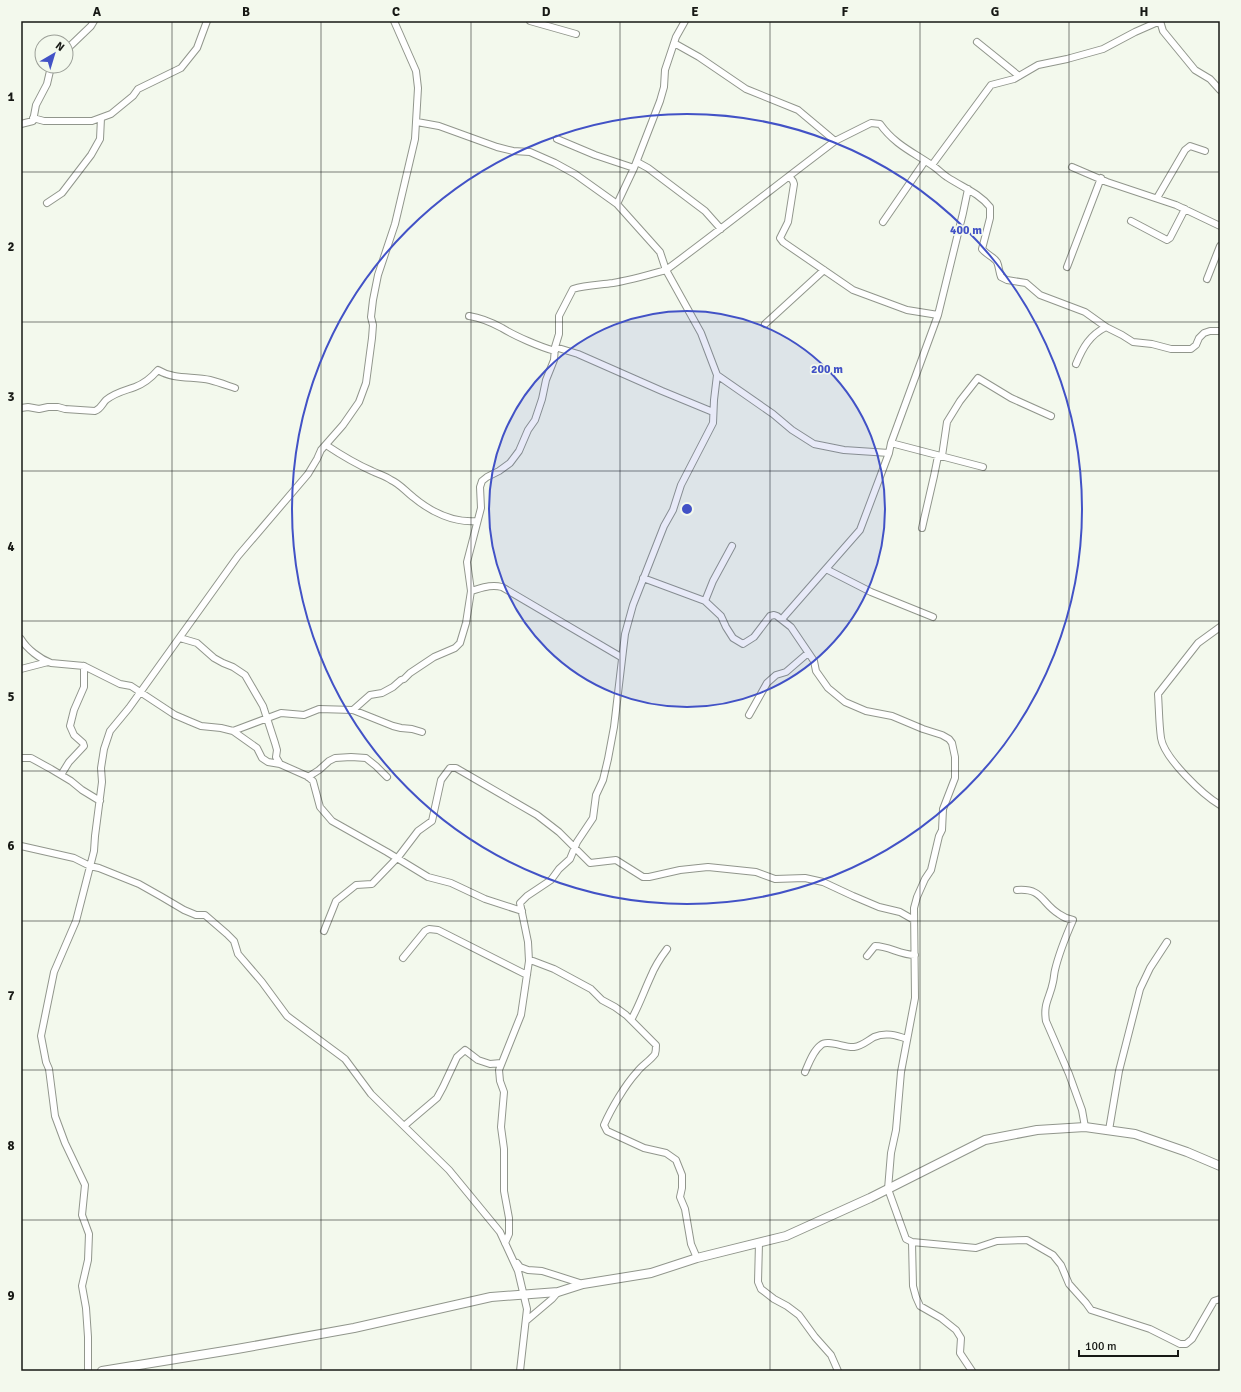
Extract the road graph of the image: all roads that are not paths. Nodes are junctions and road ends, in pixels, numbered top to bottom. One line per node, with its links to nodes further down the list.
1 (94, 21): 8 (street)
2 (207, 21): 15 (street)
3 (394, 21): 16 (street)
4 (530, 21): 7 (street)
5 (685, 21): 10 (street)
6 (1160, 21): 12 (street); 13 (street)
7 (576, 34)
8 (74, 42)
9 (977, 42): 12 (street)
10 (674, 43): 19 (street); 22 (street)
11 (49, 74): 14 (street)
12 (1019, 76): 23 (street)
13 (1220, 90)
14 (33, 118): 15 (street); 17 (street)
15 (101, 118): 29 (street)
16 (417, 122): 30 (street); 54 (street)
17 (21, 124)
18 (557, 139): 22 (street)
19 (835, 141): 21 (street); 25 (street)
20 (1205, 151): 28 (street)
21 (925, 161): 23 (street); 33 (street)
22 (636, 165): 30 (street); 35 (street)
23 (932, 165): 27 (street)
24 (1072, 167): 26 (street)
25 (789, 176): 35 (street); 39 (street)
26 (1101, 178): 28 (street); 37 (street)
27 (968, 189): 41 (street); 44 (street)
28 (1157, 198): 31 (street)
29 (47, 203)
30 (617, 204): 38 (street)
31 (1185, 209): 32 (street); 34 (street)
32 (1131, 221)
33 (883, 222)
34 (1220, 226)
35 (721, 229): 38 (street)
36 (1220, 246): 40 (street)
37 (1067, 267)
38 (666, 270): 46 (street); 48 (street)
39 (824, 270): 41 (street); 43 (street)
40 (1207, 279)
41 (938, 315): 53 (street)
42 (469, 316): 46 (street)
43 (765, 324)
44 (1106, 327): 45 (street); 47 (street)
45 (1220, 331)
46 (555, 349): 51 (street); 58 (street)
47 (1076, 364)
48 (717, 375): 51 (street); 55 (street)
49 (234, 388): 50 (street)
50 (21, 408)
51 (714, 412): 62 (street)
52 (1051, 416): 56 (street)
53 (891, 443): 55 (street); 56 (street)
54 (326, 445): 58 (street); 68 (street)
55 (889, 453): 61 (street)
56 (940, 456): 57 (street); 59 (street)
57 (983, 467)
58 (477, 521): 63 (street)
59 (922, 528)
60 (732, 546): 64 (street)
61 (826, 569): 65 (street); 66 (street)
62 (643, 578): 64 (street); 71 (street)
63 (471, 591): 71 (street); 76 (street)
64 (705, 601): 66 (street)
65 (932, 617)
66 (782, 619): 70 (street)
67 (1220, 627): 87 (street)
68 (180, 638): 75 (street); 78 (street)
69 (21, 639): 72 (street)
70 (808, 653): 77 (street); 94 (street)
71 (622, 657): 89 (street)
72 (48, 662): 73 (street); 74 (street)
73 (84, 666): 75 (street); 83 (street)
74 (21, 670)
75 (140, 692): 79 (street); 86 (street)
76 (353, 710): 78 (street); 80 (street)
77 (749, 715)
78 (267, 719): 79 (street); 82 (street)
79 (233, 731): 82 (street)
80 (422, 732)
81 (21, 758): 83 (street)
82 (280, 764): 84 (street)
83 (62, 775): 86 (street)
84 (308, 777): 85 (street); 90 (street)
85 (387, 777)
86 (100, 801): 91 (street)
87 (1220, 805)
88 (21, 846): 91 (street)
89 (575, 848): 90 (street); 93 (street); 94 (street)
90 (397, 858): 93 (street); 95 (street)
91 (90, 866): 107 (street); 122 (street)
92 (1018, 890): 108 (street)
93 (522, 911): 101 (street)
94 (914, 920): 98 (street)
95 (324, 931)
96 (1167, 942): 109 (street)
97 (667, 949): 103 (street)
98 (915, 955): 99 (street); 104 (street)
99 (867, 956)
100 (403, 958): 102 (street)
101 (529, 961): 102 (street); 103 (street)
102 (526, 975): 105 (street)
103 (631, 1020): 116 (street)
104 (907, 1039): 106 (street); 111 (street)
105 (501, 1063): 107 (street); 113 (street)
106 (805, 1072)
107 (404, 1126): 113 (street)
108 (1085, 1127): 109 (street); 111 (street)
109 (1109, 1130): 110 (street)
110 (1220, 1166)
111 (888, 1189): 112 (street); 114 (street)
112 (912, 1242): 120 (street); 126 (street)
113 (505, 1243): 115 (street)
114 (759, 1243): 116 (street); 125 (street)
115 (512, 1257): 117 (street); 119 (street)
116 (697, 1258): 117 (street)
117 (583, 1284): 118 (street)
118 (558, 1292): 119 (street); 121 (street)
119 (523, 1296): 121 (street); 123 (street)
120 (1220, 1299)
121 (526, 1321): 124 (street)
122 (88, 1371)
123 (102, 1371)
124 (520, 1371)
125 (838, 1371)
126 (972, 1371)

